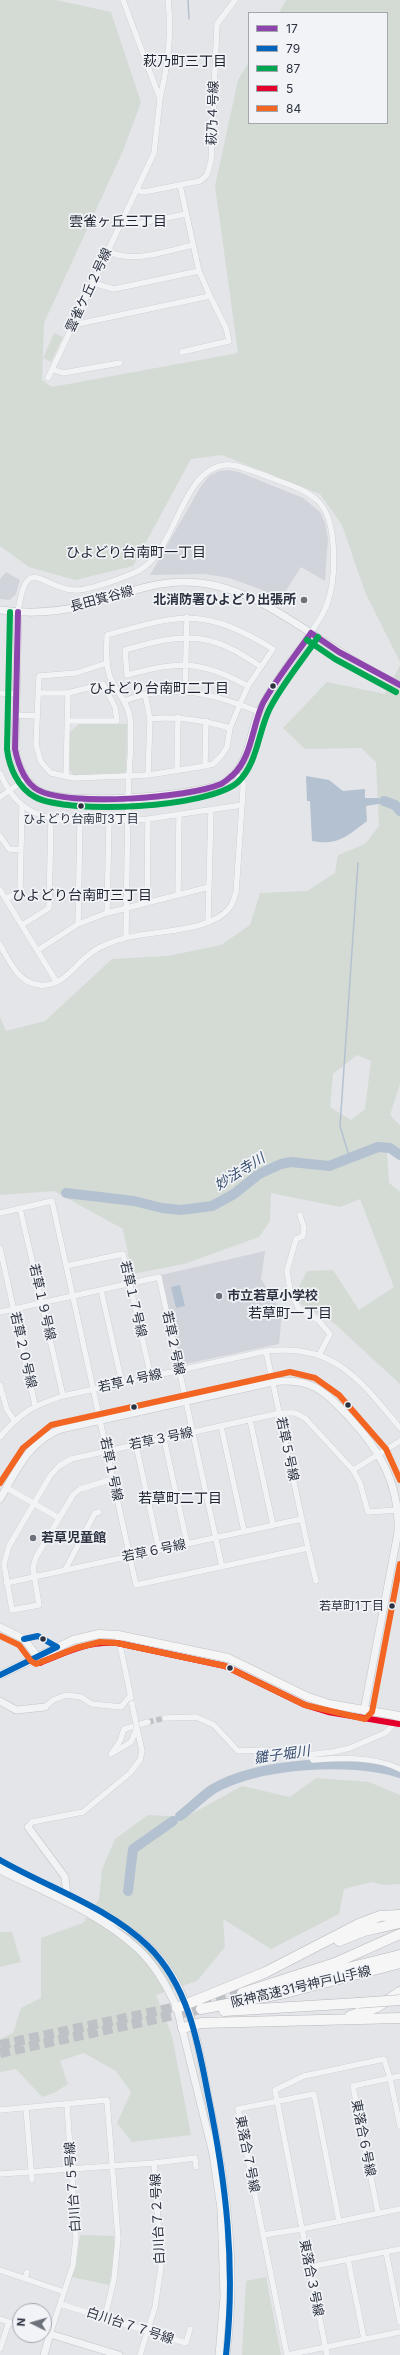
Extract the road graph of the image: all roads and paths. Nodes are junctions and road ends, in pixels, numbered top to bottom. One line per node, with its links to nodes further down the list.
1 (123, 0): 4 (street, 雲雀ケ丘２号線)
2 (168, 0): 4 (street)
3 (235, 0): 5 (street, 萩乃４号線)
4 (160, 99): 6 (street, 雲雀ケ丘２号線)
5 (180, 185): 6 (street); 7 (street)
6 (136, 190): 8 (street, 雲雀ケ丘２号線)
7 (186, 214): 8 (street); 9 (street)
8 (121, 222): 10 (street, 雲雀ケ丘２号線)
9 (193, 245): 10 (street); 11 (street)
10 (107, 251): 12 (street, 雲雀ケ丘２号線)
11 (199, 271): 12 (street); 13 (street)
12 (92, 283): 14 (street, 雲雀ケ丘２号線)
13 (210, 296): 14 (street); 15 (street)
14 (73, 325): 17 (street, 雲雀ケ丘２号線)
15 (182, 352)
16 (120, 363): 17 (street)
17 (52, 369): 18 (street, 雲雀ケ丘２号線)
18 (48, 378)
19 (0, 608): 20 (street, 長田箕谷線)
20 (18, 612): 22 (street, 長田箕谷線); 22 (street); 33 (street)
21 (187, 617): 23 (street); 24 (street); 26 (street)
22 (311, 633): 27 (street, 長田箕谷線); 37 (street)
23 (187, 637): 25 (street); 25 (street); 26 (street)
24 (107, 663): 31 (street); 35 (street)
25 (186, 664): 28 (street); 29 (street)
26 (260, 667): 28 (street)
27 (400, 685)
28 (248, 686): 36 (street)
29 (185, 690): 34 (street); 36 (street)
30 (0, 693): 33 (street)
31 (38, 693): 32 (street); 39 (street)
32 (68, 693): 42 (street); 42 (street)
33 (16, 694): 38 (street)
34 (145, 694): 35 (street); 41 (street)
35 (124, 701): 50 (street)
36 (240, 704): 37 (street); 44 (street)
37 (259, 712): 48 (street)
38 (15, 715): 39 (street); 52 (street)
39 (36, 716): 51 (street)
40 (178, 717): 41 (street); 43 (street); 46 (street)
41 (150, 719): 49 (street)
42 (68, 721): 51 (street)
43 (206, 721): 44 (street); 45 (street)
44 (230, 728): 45 (street)
45 (205, 766): 46 (street)
46 (177, 771): 49 (street)
47 (0, 774): 53 (street)
48 (235, 774): 55 (street); 56 (street)
49 (148, 775): 50 (street)
50 (128, 776): 51 (street); 55 (street)
51 (66, 777)
52 (26, 779): 53 (street); 55 (street)
53 (8, 792): 54 (street); 57 (street)
54 (0, 797)
55 (128, 798): 62 (street)
56 (242, 805): 58 (street); 74 (street)
57 (22, 807): 61 (street); 66 (street)
58 (211, 810): 59 (street); 67 (street)
59 (179, 814): 60 (street); 69 (street)
60 (148, 818): 62 (street); 71 (street)
61 (51, 819): 63 (street); 76 (street)
62 (128, 820): 64 (street); 72 (street)
63 (80, 821): 64 (street); 75 (street)
64 (109, 821): 73 (street)
65 (0, 836): 66 (street)
66 (21, 850): 70 (street)
67 (209, 888): 69 (street); 74 (street)
68 (0, 890): 70 (street)
69 (178, 894): 71 (street)
70 (6, 899): 76 (street)
71 (147, 903): 72 (street)
72 (127, 908): 73 (street); 77 (street)
73 (107, 913): 75 (street)
74 (208, 921): 77 (street)
75 (78, 924): 79 (street)
76 (22, 925): 79 (street)
77 (126, 936): 80 (street)
78 (0, 945): 80 (street)
79 (38, 950): 80 (street)
80 (56, 981)
81 (20, 1208): 82 (street, 若草１号線); 85 (street, 若草１号線); 89 (street, 若草１９号線)
82 (0, 1213)
83 (300, 1215): 93 (street)
84 (0, 1248): 90 (street, 若草２０号線)
85 (66, 1266): 86 (street, 若草１７号線); 88 (street, 若草１号線)
86 (130, 1284): 87 (street, 若草２号線); 94 (street, 若草２号線); 95 (street, 若草１７号線)
87 (101, 1290): 88 (street, 若草２号線); 97 (street)
88 (73, 1296): 89 (street, 若草２号線); 99 (street, 若草１号線)
89 (42, 1303): 90 (street, 若草２号線); 100 (street, 若草１９号線)
90 (13, 1310): 91 (street, 若草２号線); 103 (street, 若草２０号線)
91 (0, 1312)
92 (266, 1350): 93 (street, 若草４号線); 94 (street, 若草４号線); 96 (street, 若草５号線)
93 (320, 1355): 109 (street, 若草４号線)
94 (179, 1370): 95 (street, 若草４号線); 102 (street, 若草２号線)
95 (150, 1377): 97 (street, 若草４号線)
96 (273, 1382): 102 (street); 104 (street, 若草５号線); 116 (street)
97 (122, 1383): 99 (street, 若草４号線)
98 (0, 1385): 101 (street)
99 (94, 1390): 100 (street, 若草４号線); 106 (street, 若草１号線)
100 (63, 1396): 103 (street, 若草４号線)
101 (1, 1398): 105 (street)
102 (186, 1401): 106 (street); 110 (street, 若草２号線)
103 (35, 1405): 105 (street, 若草４号線)
104 (280, 1413): 107 (street, 若草３号線); 117 (street, 若草３号線); 125 (street, 若草５号線)
105 (14, 1420): 111 (street, 若草４号線)
106 (100, 1420): 115 (street, 若草１号線); 119 (street)
107 (250, 1420): 108 (street, 若草３号線); 126 (street)
108 (221, 1426): 110 (street, 若草３号線); 127 (street)
109 (400, 1428)
110 (192, 1432): 112 (street, 若草３号線); 128 (street, 若草２号線)
111 (0, 1437)
112 (164, 1438): 114 (street, 若草３号線); 129 (street)
113 (400, 1441): 116 (street)
114 (136, 1445): 115 (street, 若草３号線); 131 (street)
115 (107, 1451): 118 (street, 若草１号線); 121 (street, 若草３号線)
116 (380, 1454): 117 (street); 122 (street)
117 (353, 1470): 122 (street, 若草３号線)
118 (113, 1479): 124 (street); 132 (street, 若草１号線)
119 (6, 1488): 120 (street); 121 (street)
120 (0, 1499)
121 (34, 1503): 124 (street); 137 (street, 若草３号線)
122 (398, 1510): 145 (street)
123 (99, 1512): 134 (street)
124 (59, 1518): 135 (street)
125 (302, 1519): 126 (street, 若草６号線); 130 (street, 若草５号線)
126 (273, 1525): 127 (street, 若草６号線)
127 (244, 1531): 128 (street, 若草６号線)
128 (216, 1537): 129 (street, 若草６号線); 133 (street, 若草２号線)
129 (188, 1543): 131 (street, 若草６号線)
130 (308, 1548): 133 (street, 若草１号線); 136 (street)
131 (158, 1550): 132 (street, 若草６号線)
132 (130, 1556): 133 (street, 若草１号線); 134 (street, 若草６号線)
133 (222, 1567)
134 (65, 1570): 135 (street, 若草６号線)
135 (34, 1576): 137 (street, 若草６号線); 137 (street, 若草３号線)
136 (316, 1581)
137 (6, 1583)
138 (0, 1627): 140 (street)
139 (118, 1635): 140 (main road); 142 (street); 145 (main road)
140 (37, 1656): 141 (main road)
141 (0, 1675)
142 (130, 1696): 144 (street); 149 (street, bridge)
143 (0, 1701): 144 (street)
144 (45, 1707)
145 (364, 1711): 146 (main road)
146 (400, 1717): 150 (street)
147 (165, 1718): 150 (street)
148 (148, 1722): 149 (street)
149 (136, 1728): 152 (street)
150 (310, 1755): 151 (street)
151 (400, 1769)
152 (28, 1827): 157 (street)
153 (0, 1860): 156 (street)
154 (0, 1863): 156 (street)
155 (0, 1870): 164 (street)
156 (21, 1873): 157 (street)
157 (67, 1896): 164 (street)
158 (399, 1918): 164 (highway)
159 (400, 1934): 160 (highway, 阪神高速31号神戸山手線)
160 (400, 1956)
161 (400, 1963): 163 (highway, 阪神高速31号神戸山手線, bridge)
162 (400, 1992): 166 (highway)
163 (400, 2000)
164 (182, 2006): 167 (street)
165 (400, 2018): 166 (highway)
166 (336, 2020): 167 (highway)
167 (188, 2027): 213 (street); 214 (street)
168 (400, 2076): 169 (street, 東落合６号線)
169 (390, 2078): 170 (street); 174 (street); 183 (street, 東落合６号線)
170 (276, 2101): 184 (street, 東落合７号線); 185 (street); 186 (street, 東落合７号線)
171 (67, 2105): 172 (street); 176 (street); 178 (street, 白川台７５号線)
172 (26, 2108): 173 (street); 179 (street)
173 (0, 2110)
174 (400, 2126)
175 (154, 2163): 176 (street, 白川台７２号線); 177 (street); 203 (street, 白川台７２号線)
176 (113, 2166): 178 (street, 白川台７２号線); 196 (street)
177 (196, 2167)
178 (72, 2169): 179 (street, 白川台７２号線); 194 (street, 白川台７５号線)
179 (32, 2172): 180 (street, 白川台７２号線); 181 (street)
180 (0, 2174)
181 (32, 2180)
182 (400, 2209): 183 (street, 東落合３号線)
183 (378, 2213): 184 (street, 東落合３号線)
184 (339, 2221): 185 (street, 東落合３号線)
185 (302, 2229): 186 (street); 190 (street, 東落合３号線)
186 (263, 2235): 215 (street, 東落合７号線)
187 (400, 2249): 188 (street)
188 (386, 2252): 189 (street); 200 (street)
189 (348, 2259): 190 (street); 206 (street)
190 (309, 2267): 208 (street, 東落合３号線)
191 (0, 2270): 193 (street)
192 (27, 2272): 193 (street)
193 (25, 2278): 194 (street)
194 (64, 2292): 195 (street, 白川台７５号線)
195 (60, 2304): 196 (street, 白川台７７号線); 199 (street, 白川台７５号線)
196 (105, 2317): 203 (street, 白川台７７号線)
197 (0, 2319): 198 (street)
198 (9, 2322): 201 (street); 209 (street)
199 (52, 2322)
200 (400, 2322)
201 (12, 2323)
202 (190, 2330): 203 (street, 白川台７７号線)
203 (148, 2331): 212 (street, 白川台７２号線)
204 (400, 2332): 206 (street, 東落合７号線)
205 (52, 2335): 211 (street)
206 (364, 2339): 208 (street, 東落合７号線)
207 (46, 2343): 210 (street)
208 (325, 2347): 215 (street, 東落合７号線); 216 (street, 東落合３号線)
209 (0, 2349)
210 (44, 2355)
211 (119, 2355)
212 (140, 2355)
213 (219, 2355)
214 (226, 2355)
215 (287, 2355)
216 (327, 2355)

